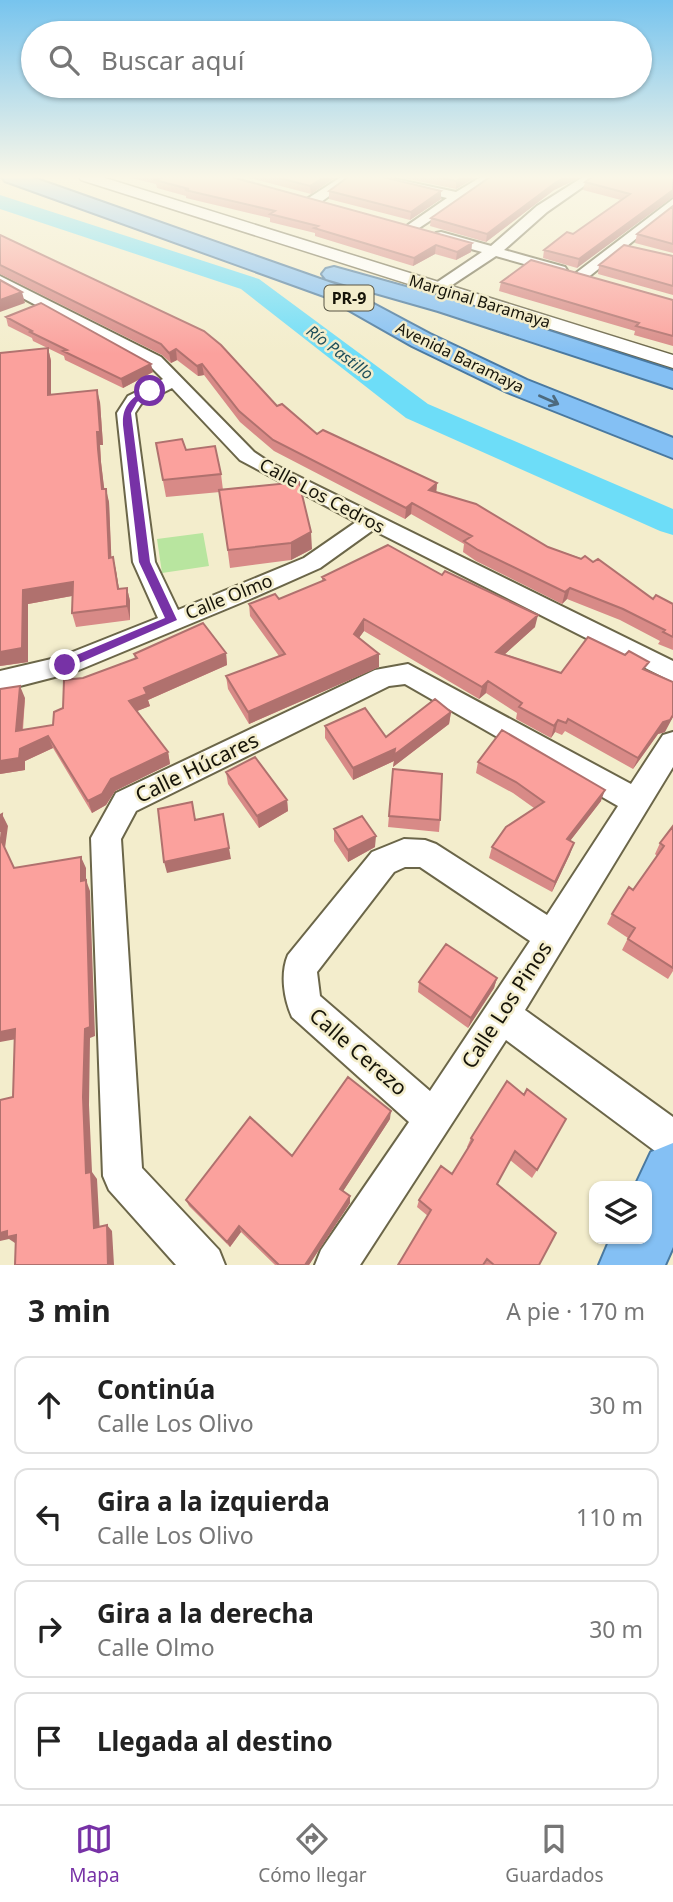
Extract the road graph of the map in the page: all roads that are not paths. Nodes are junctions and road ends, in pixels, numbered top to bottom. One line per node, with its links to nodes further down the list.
1 (183, 236): 17 (highway, Avenida Baramaya / PR-9, one-way to 17)
2 (221, 236): 16 (highway, Avenida Baramaya / PR-9)
3 (273, 236): 11 (street, Marginal Baramaya)
4 (442, 236): 8 (street)
5 (511, 236): 8 (street)
6 (632, 236): 7 (street)
7 (619, 246): 8 (street); 9 (street)
8 (494, 251): 11 (street)
9 (640, 252)
10 (0, 280): 12 (street, Calle Los Cedros)
11 (438, 288): 14 (street, Marginal Baramaya)
12 (44, 303): 13 (street); 15 (street, Calle Los Cedros)
13 (22, 312)
14 (673, 362)
15 (175, 380): 18 (street, Calle Los Cedros); 19 (street)
16 (673, 380)
17 (673, 449)
18 (370, 522): 19 (street, Calle Olmo); 20 (street, Calle Los Cedros)
19 (171, 620): 21 (street, Calle Olmo)
20 (673, 672)
21 (0, 681)
22 (673, 743): 23 (street, Calle Los Pinos)
23 (637, 802): 24 (street, Calle Los Pinos); 31 (street, Calle Húcares)
24 (551, 936): 25 (street, Calle Los Pinos); 26 (street, Calle Cerezo)
25 (502, 1015): 26 (street, Calle Los Pinos); 27 (street)
26 (434, 1119): 32 (street, Calle Los Pinos)
27 (673, 1140)
28 (673, 1174): 29 (highway)
29 (652, 1221)
30 (642, 1244): 33 (highway)
31 (204, 1265)
32 (336, 1265)
33 (632, 1265)

